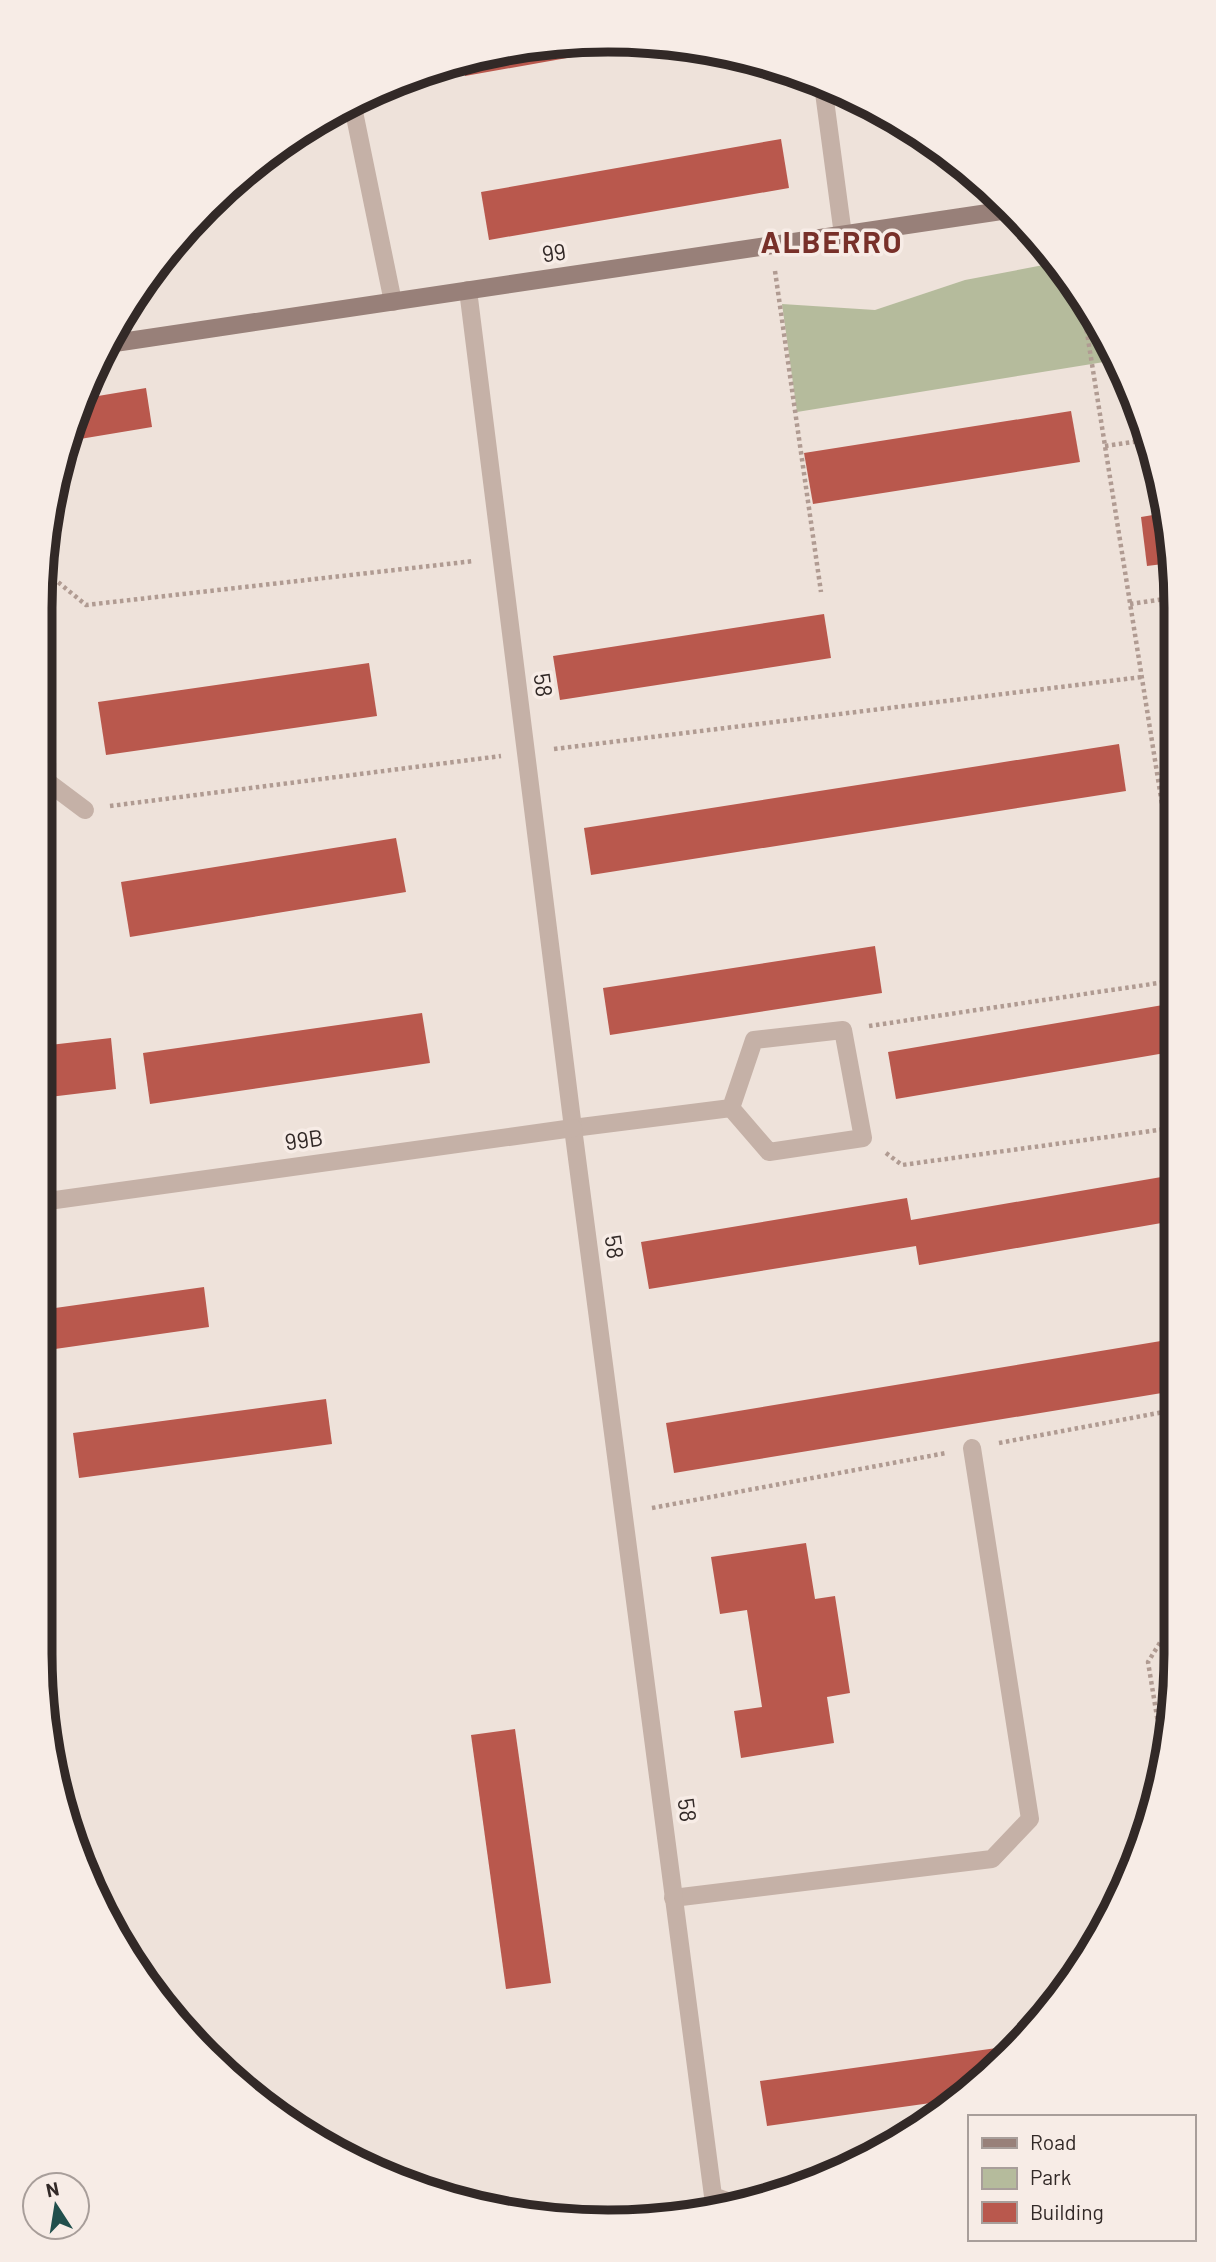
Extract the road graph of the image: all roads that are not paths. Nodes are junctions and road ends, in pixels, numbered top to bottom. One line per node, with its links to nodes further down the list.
1 (825, 97): 4 (street)
2 (354, 114): 6 (street)
3 (996, 210): 4 (street, 99)
4 (843, 235): 5 (street, 99)
5 (468, 290): 6 (street, 99); 11 (street, 58)
6 (393, 302): 7 (street, 99)
7 (121, 342)
8 (52, 785): 9 (street)
9 (85, 810)
10 (731, 1108): 10 (street); 11 (street, 99B)
11 (573, 1128): 12 (street, 99B); 14 (street, 58)
12 (52, 1200)
13 (972, 1448): 14 (street)
14 (673, 1898): 15 (street, 58)
15 (719, 2198)

